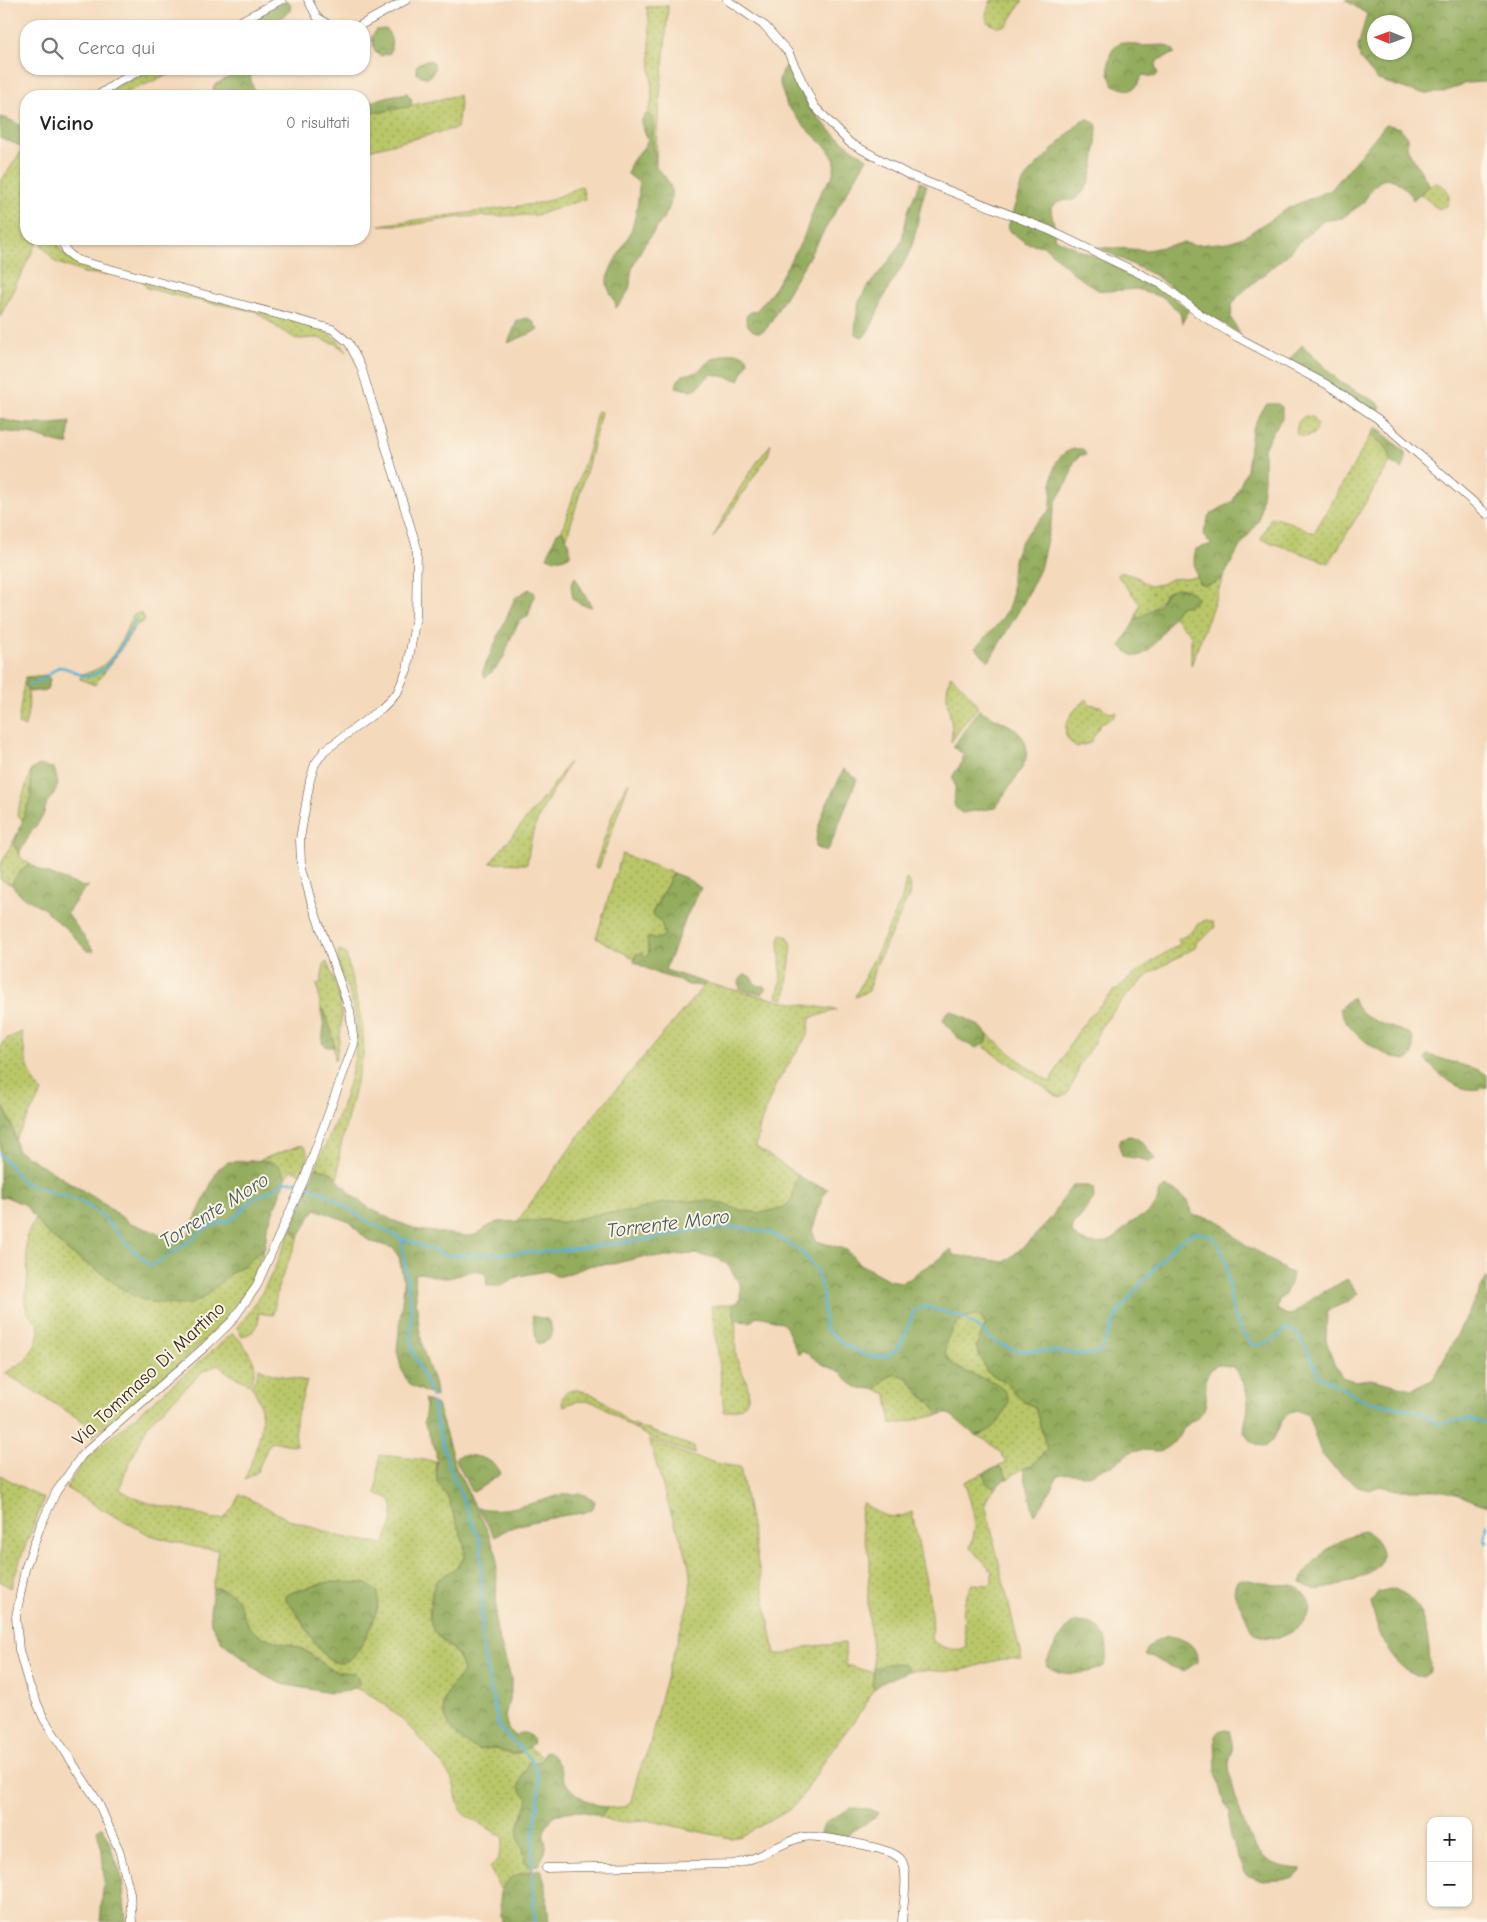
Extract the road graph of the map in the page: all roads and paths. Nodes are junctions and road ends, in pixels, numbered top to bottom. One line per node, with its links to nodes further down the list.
1 (281, 0): 5 (street)
2 (308, 0): 6 (street)
3 (406, 0): 7 (street)
4 (727, 0): 11 (street)
5 (243, 20)
6 (321, 20)
7 (370, 20)
8 (132, 75): 9 (street)
9 (106, 90)
10 (63, 245): 13 (street, Via Tommaso Di Martino)
11 (1487, 514)
12 (546, 1868): 14 (street)
13 (132, 1922)
14 (902, 1922)

